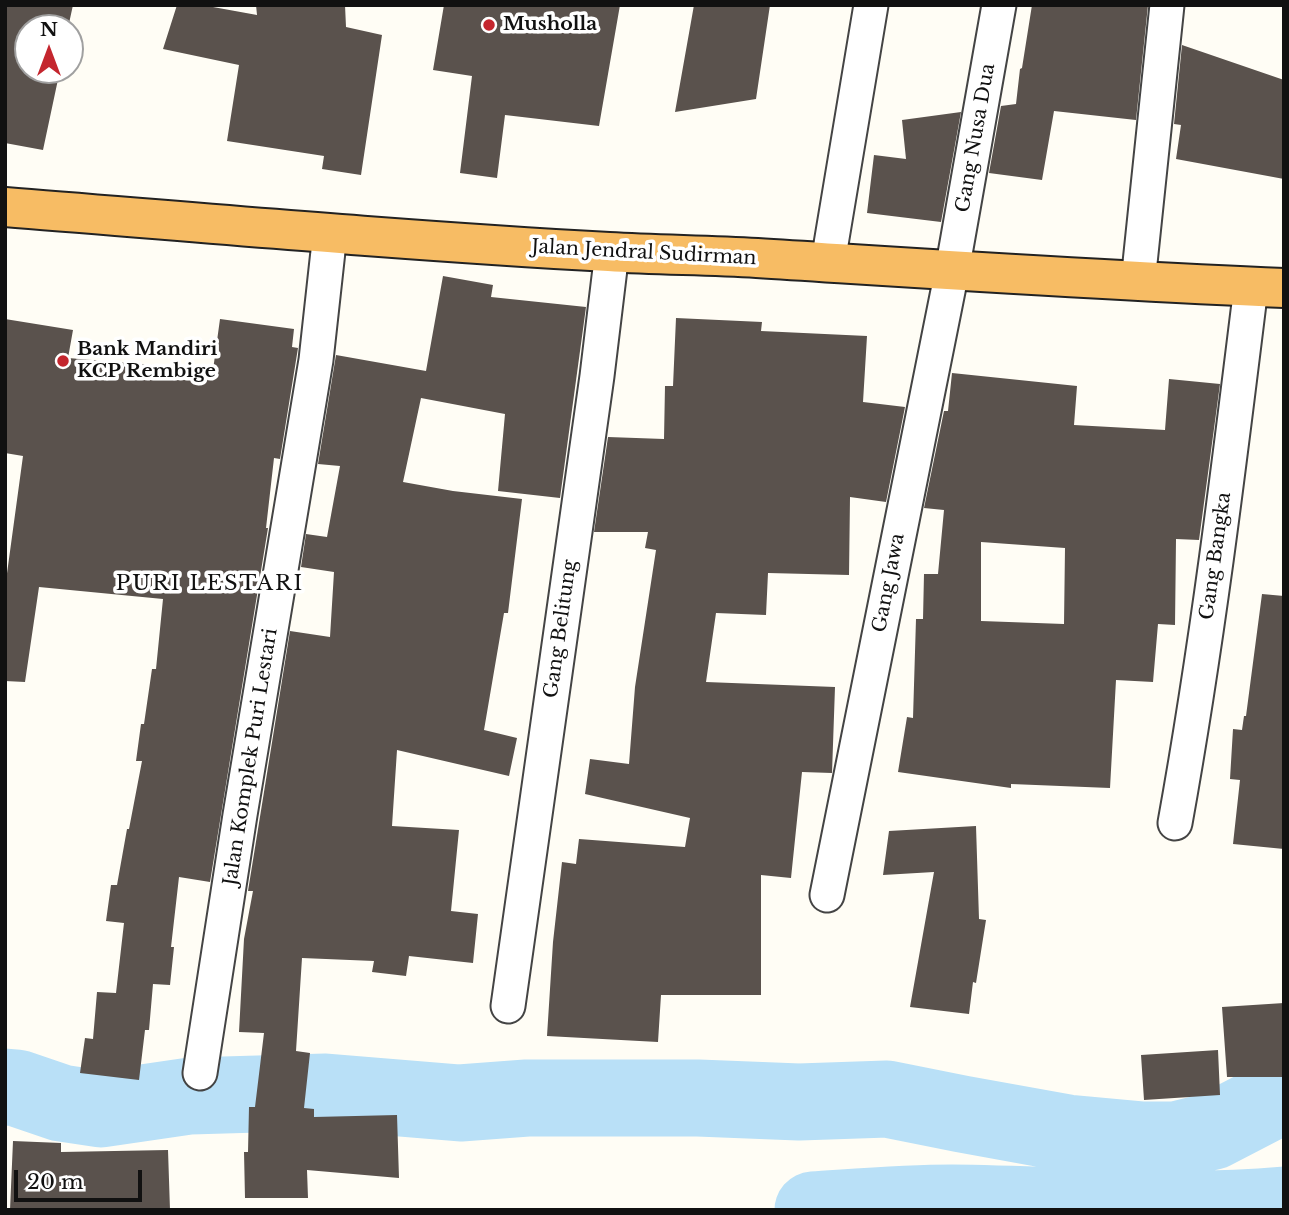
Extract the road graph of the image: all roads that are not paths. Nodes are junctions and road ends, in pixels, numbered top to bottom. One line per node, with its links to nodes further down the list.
1 (871, 5): 7 (street)
2 (999, 5): 8 (street, Gang Nusa Dua)
3 (1167, 5): 9 (street)
4 (5, 207): 5 (highway, Jalan Jendral Sudirman)
5 (330, 233): 6 (highway, Jalan Jendral Sudirman); 14 (street, Jalan Komplek Puri Lestari)
6 (612, 252): 7 (highway, Jalan Jendral Sudirman); 13 (street, Gang Belitung)
7 (828, 262): 8 (highway, Jalan Jendral Sudirman)
8 (952, 271): 9 (highway, Jalan Jendral Sudirman); 12 (street, Gang Jawa)
9 (1138, 282): 10 (highway, Jalan Jendral Sudirman)
10 (1267, 288): 11 (street, Gang Bangka)
11 (1175, 823)
12 (827, 895)
13 (508, 1006)
14 (200, 1073)

